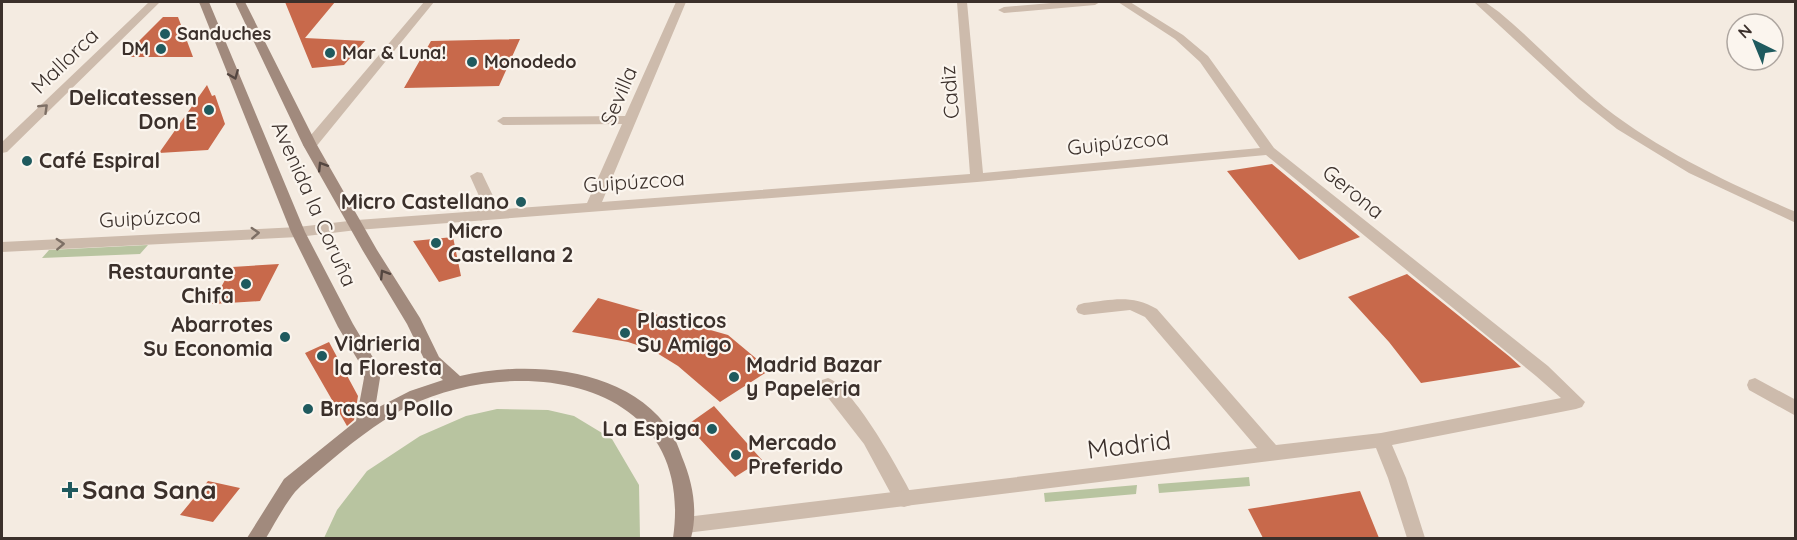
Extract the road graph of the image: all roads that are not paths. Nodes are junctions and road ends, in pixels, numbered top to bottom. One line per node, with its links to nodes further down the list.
1 (155, 2): 14 (street, Mallorca, one-way to 1)
2 (204, 2): 22 (main road, Avenida la Coruña, one-way to 22)
3 (240, 2): 13 (main road, Avenida la Coruña)
4 (429, 2): 13 (street)
5 (681, 2): 11 (street, Sevilla)
6 (962, 2): 17 (street, Cadiz)
7 (1095, 2): 10 (street)
8 (1123, 2): 15 (street, Gerona)
9 (1479, 2): 20 (street)
10 (1005, 10)
11 (630, 120): 12 (street); 18 (street, Sevilla)
12 (503, 121)
13 (310, 145): 21 (main road, Avenida la Coruña, one-way to 13)
14 (2, 149)
15 (1269, 151): 17 (street, Guipúzcoa); 28 (street, Gerona)
16 (477, 176): 19 (street)
17 (977, 178): 18 (street, Guipúzcoa)
18 (593, 206): 19 (street, Guipúzcoa)
19 (481, 216): 21 (street, Guipúzcoa)
20 (1796, 218)
21 (357, 225): 22 (street, Guipúzcoa); 25 (main road, Avenida la Coruña, one-way to 21)
22 (298, 232): 23 (street, Guipúzcoa, one-way to 22); 30 (main road, Avenida la Coruña)
23 (2, 247)
24 (1084, 309): 32 (street)
25 (456, 382): 30 (main road); 34 (main road)
26 (828, 385): 33 (street)
27 (1755, 385): 29 (street)
28 (1576, 402): 31 (street, Madrid)
29 (1796, 409)
30 (364, 423): 35 (main road)
31 (1381, 440): 32 (street, Madrid); 36 (street)
32 (1272, 453): 33 (street, Madrid)
33 (904, 499): 34 (street, Madrid)
34 (684, 532)
35 (256, 538)
36 (1416, 538)

